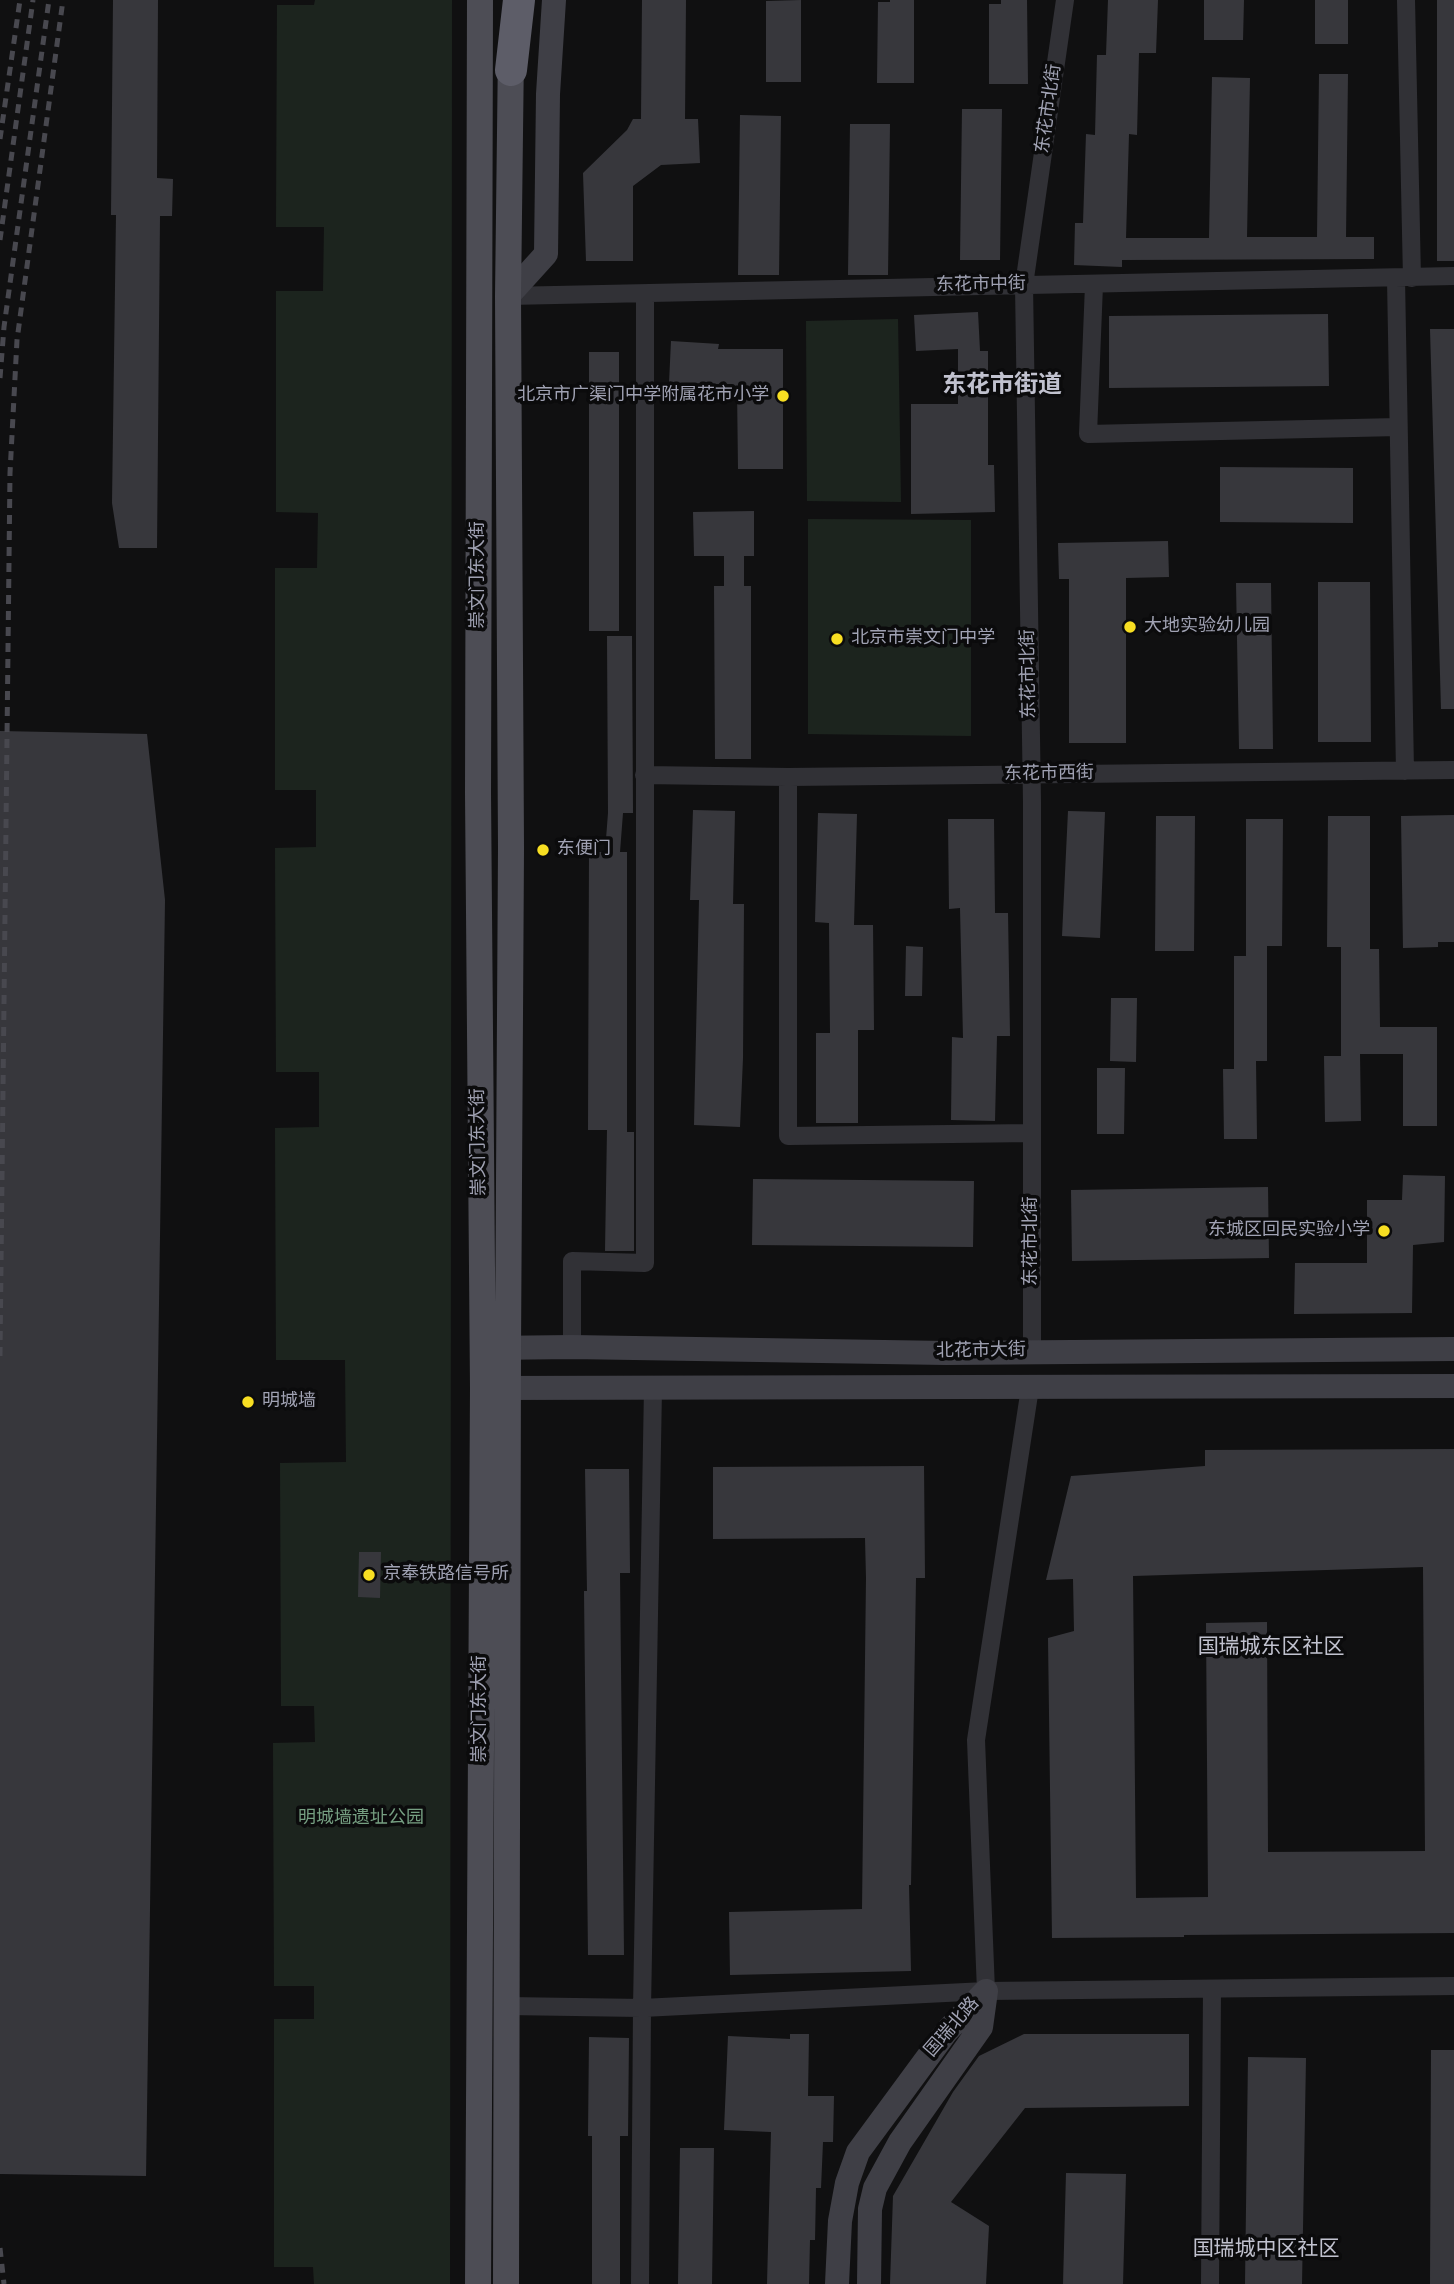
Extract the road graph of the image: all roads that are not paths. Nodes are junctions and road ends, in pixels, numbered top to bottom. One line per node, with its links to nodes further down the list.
1 (480, 0): 22 (main road, 崇文门东大街)
2 (512, 0): 7 (main road, 崇文门东大街)
3 (519, 0): 7 (highway)
4 (554, 0): 13 (main road)
5 (1065, 0): 10 (street, 东花市北街)
6 (1406, 0): 9 (street)
7 (511, 69): 13 (main road, 崇文门东大街)
8 (1454, 276): 9 (street, 东花市中街)
9 (1404, 279): 11 (street, 东花市中街); 14 (street)
10 (1024, 285): 11 (street, 东花市中街); 12 (street, 东花市中街); 18 (street, 东花市北街)
11 (1094, 285): 14 (street)
12 (645, 294): 13 (street, 东花市中街); 17 (street)
13 (508, 296): 22 (main road, 崇文门东大街)
14 (1398, 427): 16 (street)
15 (1454, 770): 16 (street, 东花市西街)
16 (1405, 771): 18 (street, 东花市西街)
17 (644, 775): 19 (street, 东花市西街); 21 (street)
18 (1031, 775): 19 (street, 东花市西街); 20 (street, 东花市北街)
19 (788, 777): 20 (street)
20 (1032, 1133): 24 (street, 东花市北街)
21 (572, 1346): 22 (main road, 北花市大街); 24 (main road, 北花市大街)
22 (495, 1348): 26 (main road)
23 (1454, 1349): 24 (main road, 北花市大街)
24 (1032, 1351)
25 (1454, 1386): 28 (main road, 北花市大街)
26 (495, 1388): 27 (main road, 北花市大街); 32 (main road, 崇文门东大街); 34 (main road, 崇文门东大街)
27 (653, 1388): 28 (main road, 北花市大街); 33 (street)
28 (1030, 1388): 31 (street)
29 (1454, 1986): 30 (street)
30 (1212, 1989): 31 (street); 39 (street)
31 (986, 1991): 33 (street); 37 (main road, 国瑞北路); 38 (main road, 国瑞北路)
32 (507, 2006): 33 (street); 35 (main road, 崇文门东大街)
33 (642, 2008): 36 (street)
34 (478, 2284)
35 (506, 2284)
36 (640, 2284)
37 (838, 2284)
38 (869, 2284)
39 (1210, 2284)

